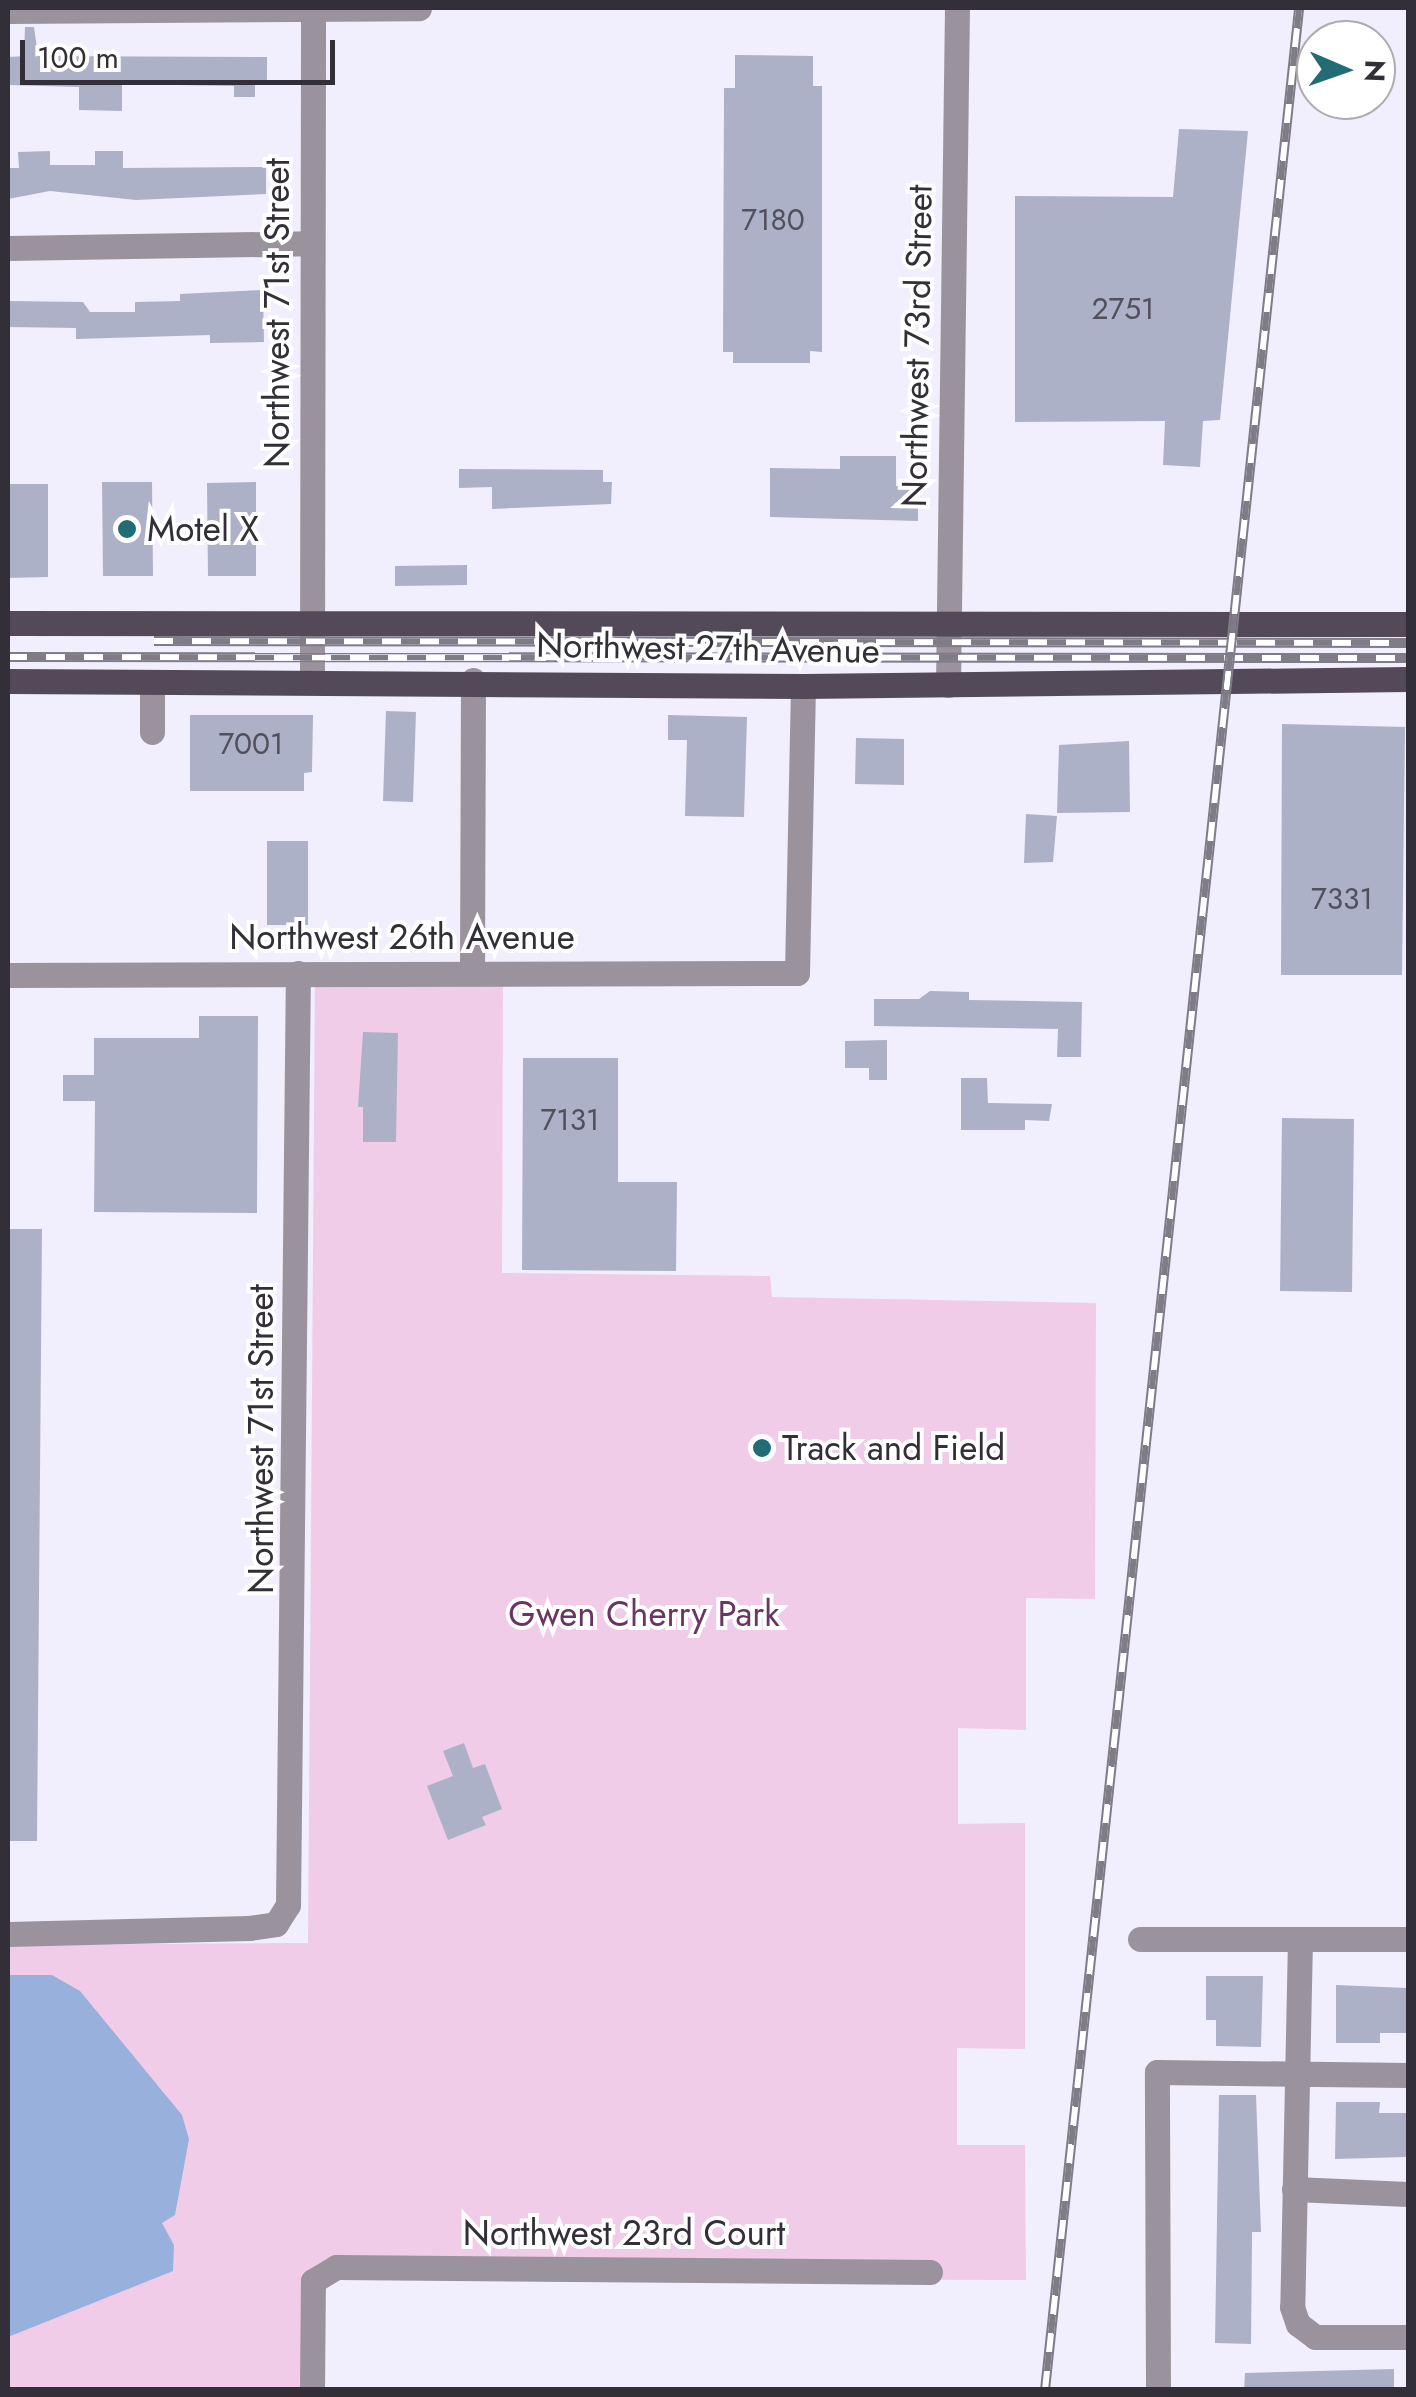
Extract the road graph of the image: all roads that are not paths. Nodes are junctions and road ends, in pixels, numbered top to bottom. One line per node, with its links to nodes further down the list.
1 (313, 8): 2 (street); 4 (street); 6 (street, Northwest 71st Street)
2 (419, 8)
3 (957, 8): 10 (street, Northwest 73rd Street)
4 (52, 9): 5 (street)
5 (8, 11)
6 (312, 243): 7 (street); 9 (street, Northwest 71st Street)
7 (8, 248)
8 (8, 623): 9 (main road, Northwest 27th Avenue)
9 (311, 623): 10 (main road, Northwest 27th Avenue); 12 (street, Northwest 71st Street)
10 (948, 623): 11 (main road, Northwest 27th Avenue); 17 (street, Northwest 73rd Street)
11 (1408, 624)
12 (312, 679): 14 (main road, Northwest 27th Avenue); 16 (main road, Northwest 27th Avenue)
13 (1408, 679): 17 (main road, Northwest 27th Avenue)
14 (473, 680): 18 (main road, Northwest 27th Avenue); 20 (street)
15 (8, 681): 16 (main road, Northwest 27th Avenue)
16 (152, 682): 19 (street)
17 (948, 685): 18 (main road, Northwest 27th Avenue)
18 (803, 686): 20 (street, Northwest 26th Avenue)
19 (152, 732)
20 (472, 970): 21 (street, Northwest 26th Avenue)
21 (298, 973): 22 (street, Northwest 26th Avenue); 23 (street, Northwest 71st Street)
22 (8, 974)
23 (8, 1934)
24 (1140, 1939): 25 (street)
25 (1300, 1939): 26 (street); 27 (street)
26 (1408, 1939)
27 (1297, 2074): 28 (street); 29 (street); 34 (street)
28 (1408, 2075)
29 (1294, 2190): 30 (street); 32 (street)
30 (1408, 2194)
31 (930, 2272): 33 (street, Northwest 23rd Court)
32 (1408, 2337)
33 (312, 2390)
34 (1158, 2390)

